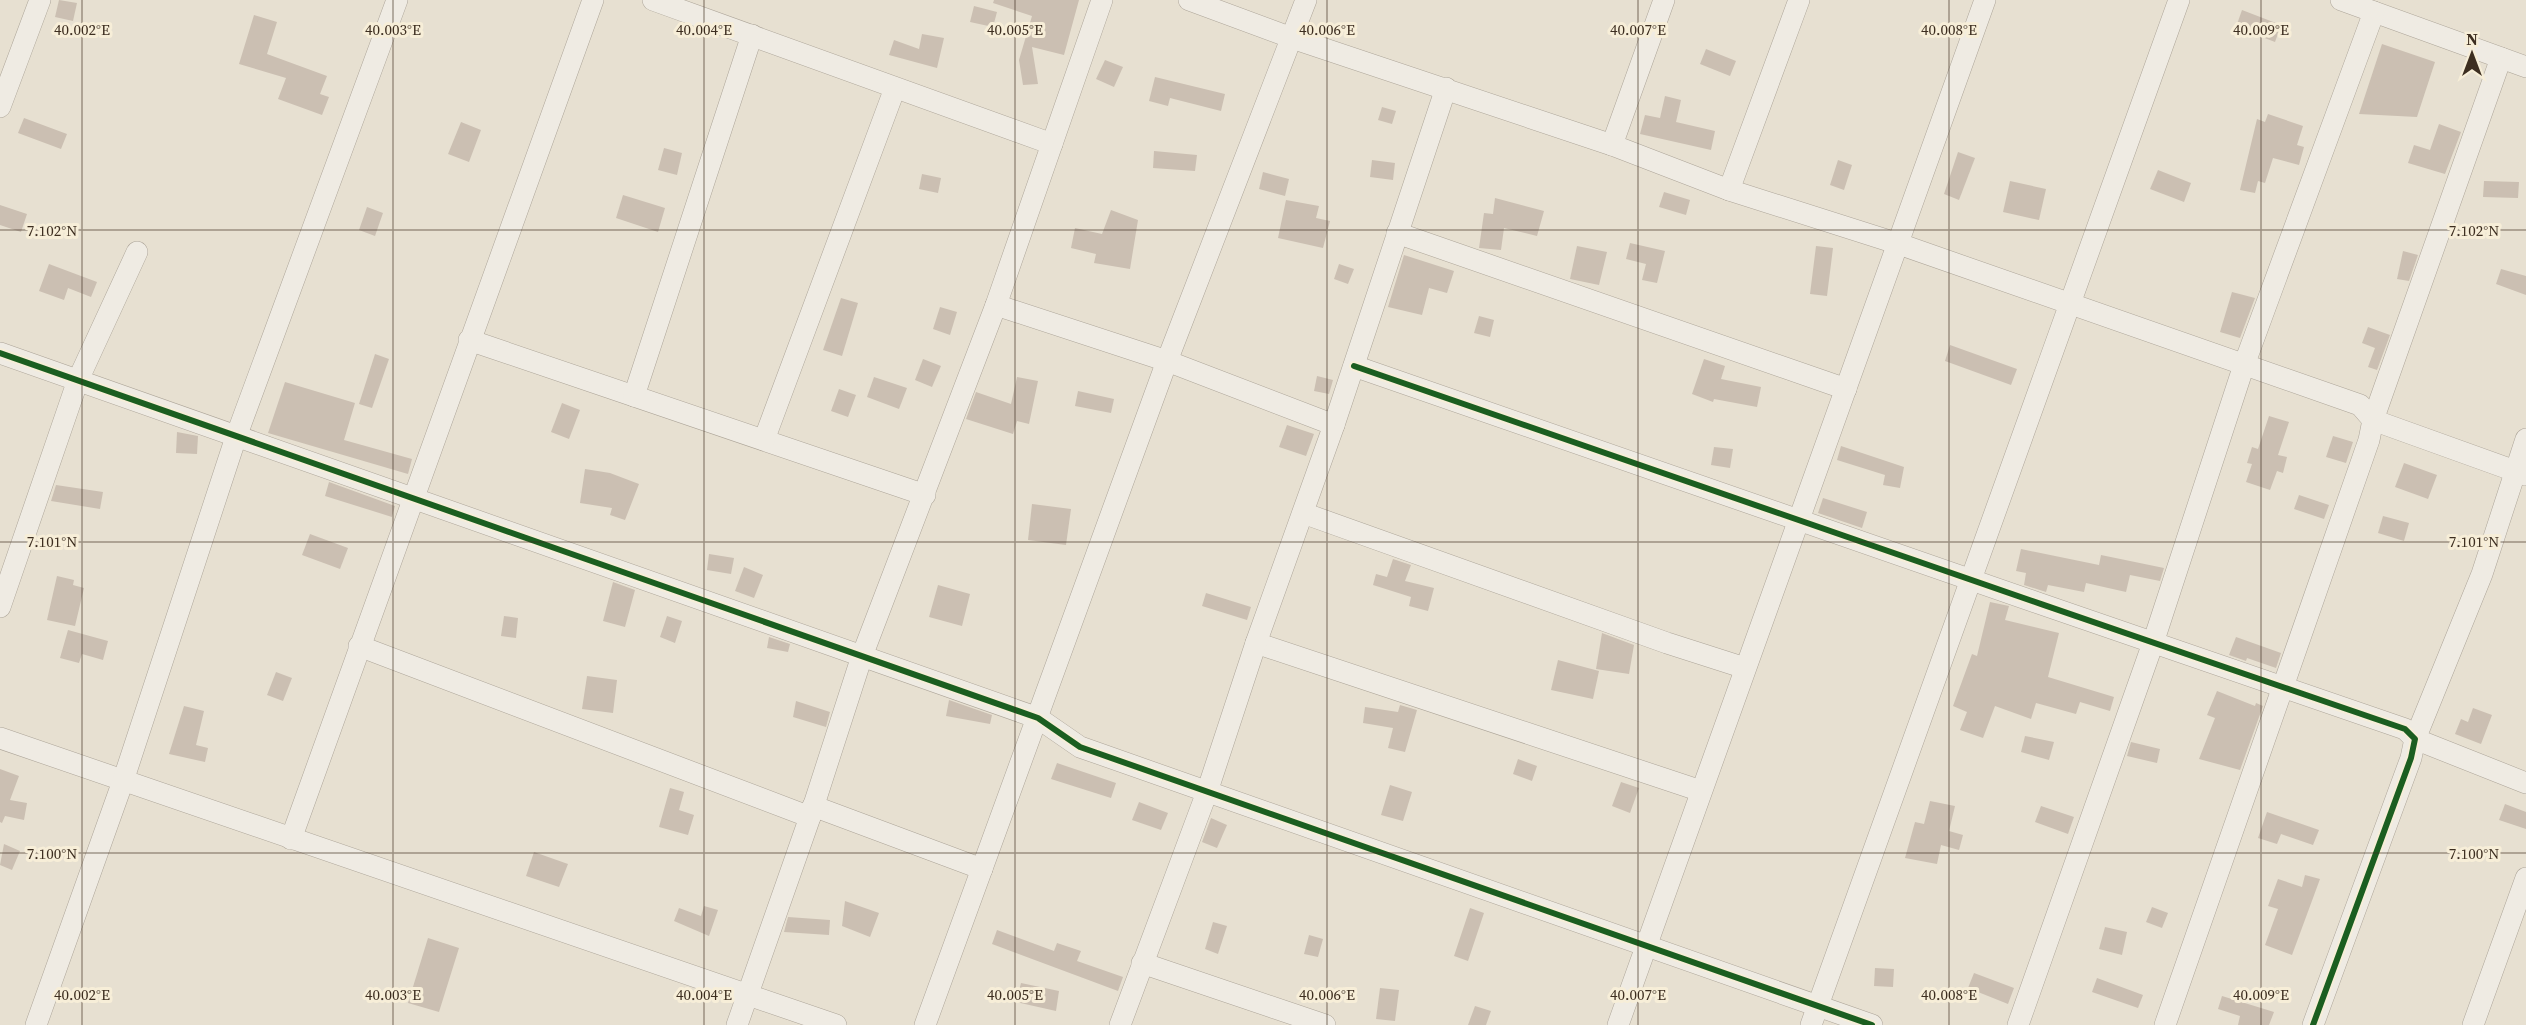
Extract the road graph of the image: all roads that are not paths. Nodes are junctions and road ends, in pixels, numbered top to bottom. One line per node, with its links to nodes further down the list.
1 (39, 0): 20 (street)
2 (397, 0): 39 (street)
3 (593, 0): 29 (street)
4 (653, 0): 14 (street)
5 (1102, 0): 21 (street)
6 (1188, 0): 15 (street)
7 (1306, 0): 15 (street)
8 (1664, 0): 22 (street)
9 (1799, 0): 23 (street)
10 (1985, 0): 25 (street)
11 (2179, 0): 27 (street)
12 (2341, 0): 13 (street)
13 (2374, 12): 16 (street); 32 (street)
14 (752, 35): 18 (street); 36 (street)
15 (1292, 38): 19 (street); 31 (street)
16 (2501, 58): 17 (street); 37 (street)
17 (2526, 67)
18 (895, 88): 21 (street); 40 (street)
19 (1446, 88): 22 (street); 24 (street)
20 (0, 107)
21 (1052, 144): 28 (street)
22 (1611, 145): 23 (street)
23 (1729, 190): 25 (street)
24 (1397, 233): 33 (street); 35 (street)
25 (1899, 244): 27 (street); 35 (street)
26 (137, 252): 34 (street)
27 (2072, 303): 32 (street); 47 (street)
28 (996, 305): 31 (street); 43 (street)
29 (470, 340): 36 (street); 44 (street)
30 (0, 353): 34 (street)
31 (1167, 362): 38 (street); 55 (street)
32 (2244, 364): 37 (street); 50 (street)
33 (1354, 366): 38 (street); 46 (street)
34 (78, 380): 39 (street); 48 (street)
35 (1846, 390): 46 (street)
36 (633, 396): 40 (street)
37 (2373, 420): 42 (street); 54 (street)
38 (1335, 425): 45 (street)
39 (236, 437): 44 (street); 58 (street)
40 (764, 440): 43 (street)
41 (2526, 440): 42 (street)
42 (2520, 473): 57 (street)
43 (925, 495): 52 (street)
44 (412, 498): 51 (street); 52 (street)
45 (1303, 513): 49 (street); 53 (street)
46 (1799, 519): 47 (street); 53 (street)
47 (1971, 582): 50 (street); 69 (street)
48 (0, 607)
49 (1256, 644): 60 (street); 61 (street)
50 (2153, 644): 54 (street); 78 (street)
51 (359, 646): 62 (street); 63 (street)
52 (862, 656): 55 (street); 62 (street)
53 (1745, 668): 60 (street)
54 (2284, 688): 57 (street); 79 (street)
55 (1038, 718): 61 (street); 64 (street)
56 (0, 738): 58 (street)
57 (2415, 740): 59 (street); 80 (street)
58 (123, 781): 63 (street); 70 (street)
59 (2526, 783)
60 (1701, 791): 66 (street)
61 (1207, 792): 66 (street); 67 (street)
62 (812, 811): 64 (street); 68 (street)
63 (291, 839): 68 (street)
64 (982, 869): 73 (street)
65 (2526, 878): 81 (street)
66 (1644, 946): 69 (street); 76 (street)
67 (1142, 963): 74 (street); 75 (street)
68 (747, 996): 71 (street); 72 (street)
69 (1815, 1015): 77 (street)
70 (36, 1025)
71 (736, 1025)
72 (836, 1025)
73 (925, 1025)
74 (1120, 1025)
75 (1324, 1025)
76 (1618, 1025)
77 (1872, 1025)
78 (2018, 1025)
79 (2165, 1025)
80 (2313, 1025)
81 (2473, 1025)

